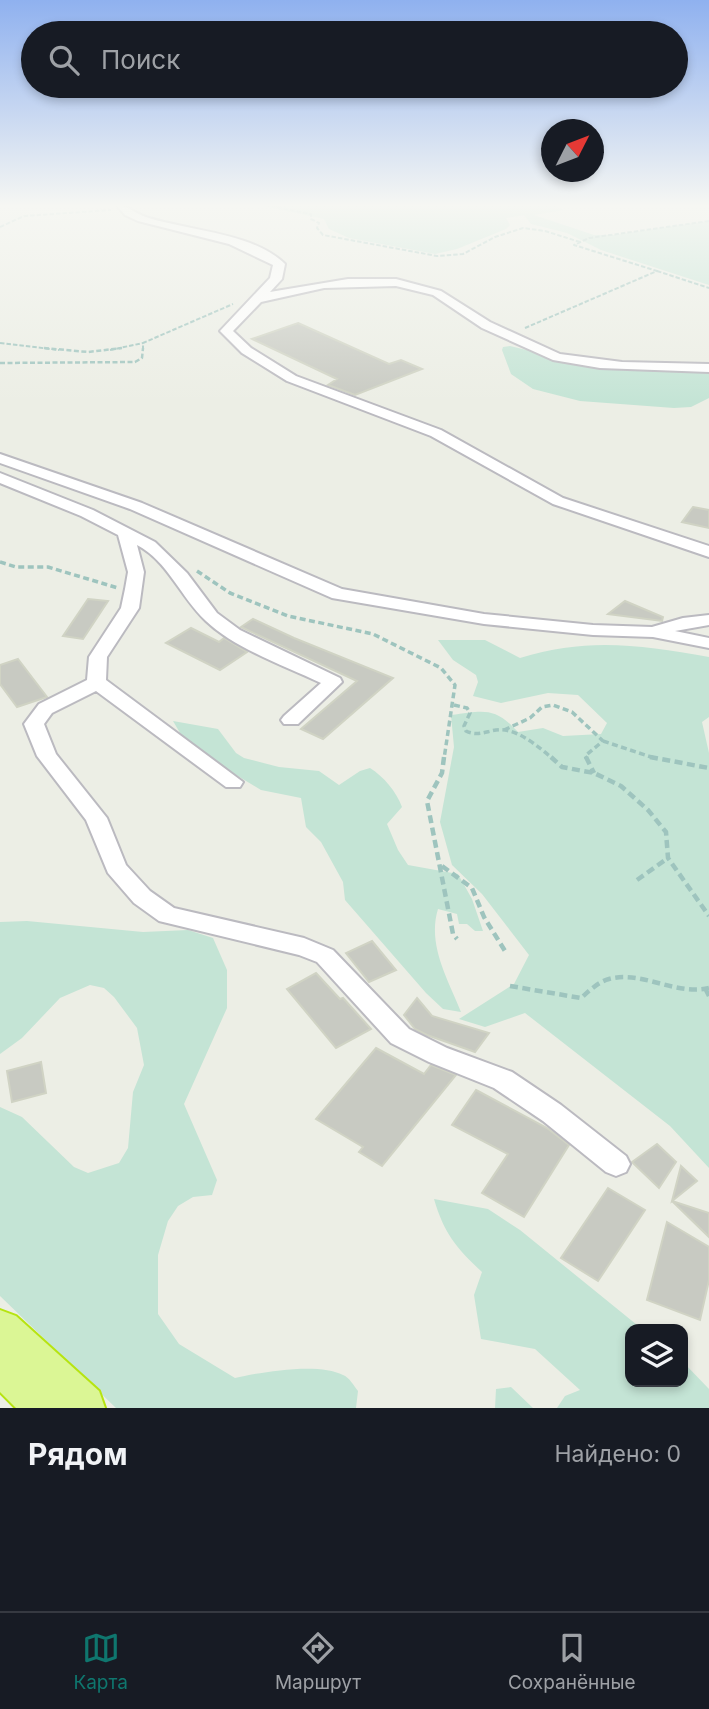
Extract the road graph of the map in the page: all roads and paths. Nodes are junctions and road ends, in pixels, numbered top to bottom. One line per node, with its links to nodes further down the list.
1 (277, 272): 5 (street)
2 (655, 272): 6 (path)
3 (659, 272): 4 (path)
4 (709, 288)
5 (256, 300): 6 (street); 8 (path); 14 (street)
6 (511, 334): 10 (street)
7 (0, 343): 8 (path)
8 (143, 343): 9 (path)
9 (0, 363)
10 (709, 368)
11 (0, 458): 19 (street)
12 (0, 478): 13 (street)
13 (125, 532): 17 (street); 23 (street)
14 (709, 552)
15 (0, 562): 17 (path)
16 (190, 566): 22 (path)
17 (134, 589): 21 (street)
18 (709, 620): 19 (street)
19 (653, 632): 20 (street)
20 (709, 643)
21 (96, 682): 28 (street); 38 (street)
22 (454, 705): 24 (path); 30 (path)
23 (291, 720)
24 (504, 730): 25 (path); 27 (path)
25 (603, 741): 26 (path); 27 (path)
26 (709, 768)
27 (594, 773): 29 (path)
28 (233, 782)
29 (668, 858): 31 (path); 32 (path)
30 (440, 864): 33 (path); 34 (path)
31 (637, 880)
32 (709, 916)
33 (457, 939)
34 (505, 951)
35 (510, 986): 36 (path)
36 (707, 989): 37 (path)
37 (709, 996)
38 (616, 1164)
39 (0, 1331): 42 (highway)
40 (0, 1361): 41 (highway)
41 (50, 1408)
42 (82, 1408)

